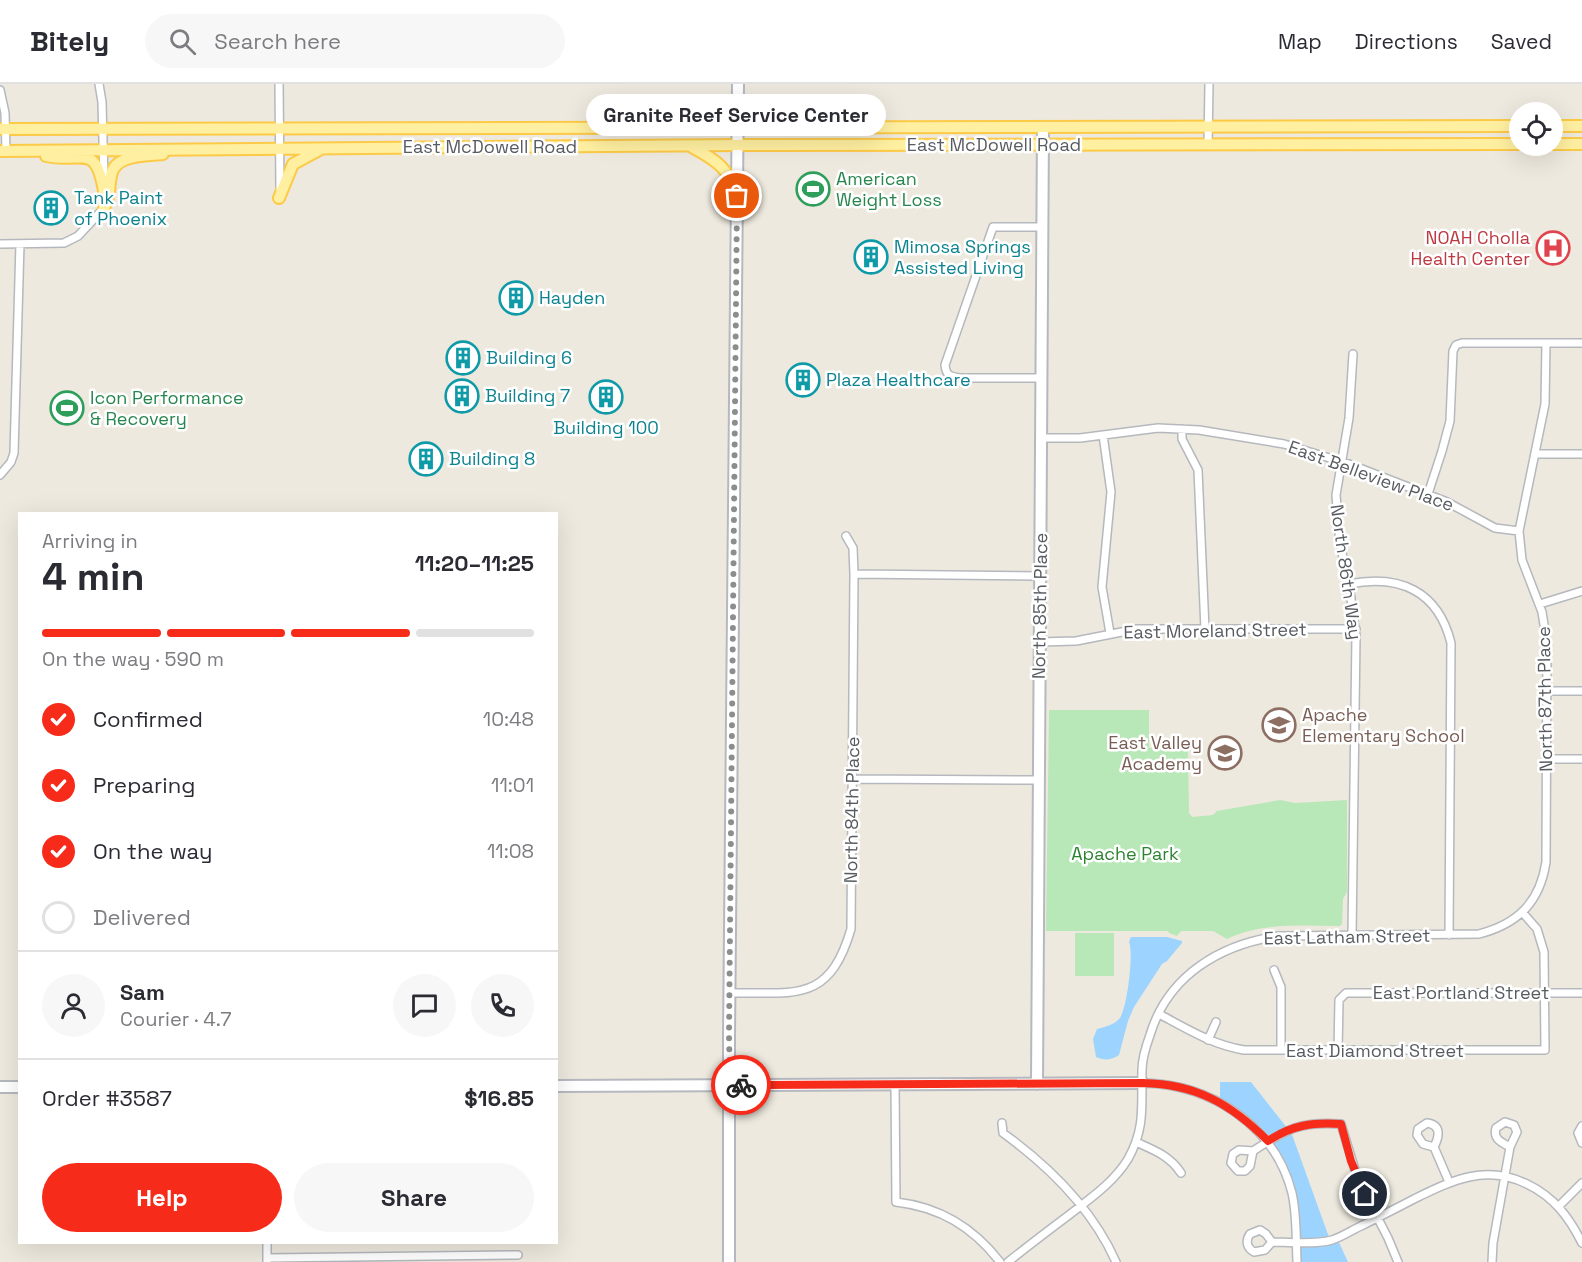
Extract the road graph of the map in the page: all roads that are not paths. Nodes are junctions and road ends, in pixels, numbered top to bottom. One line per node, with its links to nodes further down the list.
1 (99, 84): 18 (street)
2 (279, 84): 17 (street)
3 (738, 84): 13 (street)
4 (1209, 84): 10 (street)
5 (0, 90): 16 (street)
6 (1478, 126): 7 (main road, East McDowell Road); 11 (main road, East McDowell Road); 20 (main road)
7 (1509, 126)
8 (1563, 126): 9 (main road)
9 (1582, 126)
10 (1208, 127): 11 (main road, East McDowell Road); 15 (main road, East McDowell Road); 27 (street)
11 (1311, 127): 19 (main road)
12 (518, 128): 13 (main road, East McDowell Road); 17 (main road, East McDowell Road); 29 (main road)
13 (738, 128): 14 (main road, East McDowell Road); 24 (street)
14 (935, 128): 15 (main road, East McDowell Road); 25 (main road)
15 (1042, 128): 26 (street, North 85th Place)
16 (3, 129): 18 (main road, East McDowell Road); 35 (street)
17 (280, 129): 18 (main road, East McDowell Road); 31 (street)
18 (104, 130): 33 (street)
19 (1311, 144): 20 (main road, East McDowell Road); 27 (main road, East McDowell Road)
20 (1477, 144): 21 (main road, East McDowell Road)
21 (1509, 144)
22 (1563, 144): 23 (main road)
23 (1582, 144)
24 (738, 145): 25 (main road, East McDowell Road); 28 (main road, East McDowell Road); 37 (street)
25 (936, 145): 26 (main road, East McDowell Road)
26 (1042, 145): 27 (main road, East McDowell Road); 40 (street, North 85th Place)
27 (1208, 145)
28 (689, 146): 29 (main road, East McDowell Road); 37 (main road)
29 (518, 147): 32 (main road, East McDowell Road)
30 (211, 148): 31 (main road, East McDowell Road); 33 (main road, East McDowell Road); 39 (main road)
31 (280, 148): 32 (main road, East McDowell Road); 38 (street)
32 (324, 148): 38 (main road)
33 (104, 149): 34 (main road, East McDowell Road); 36 (street)
34 (35, 150): 35 (main road, East McDowell Road); 36 (main road)
35 (3, 151)
36 (104, 191): 39 (street)
37 (737, 196): 76 (street)
38 (279, 198)
39 (104, 208): 42 (street)
40 (1041, 227): 46 (street, North 85th Place); 46 (street)
41 (0, 244): 42 (street)
42 (20, 244): 53 (street)
43 (1546, 343): 44 (street); 50 (street, North 87th Place); 54 (street)
44 (1582, 343)
45 (1353, 354): 52 (street, North 86th Way)
46 (1042, 378): 49 (street, North 85th Place)
47 (1182, 429): 48 (street, East Belleview Place); 52 (street, East Belleview Place); 62 (street)
48 (1103, 435): 49 (street, East Belleview Place); 64 (street)
49 (1041, 438): 58 (street, North 85th Place)
50 (1535, 454): 51 (street); 55 (street, North 87th Place)
51 (1582, 454)
52 (1341, 462): 54 (street, East Belleview Place); 59 (street, North 86th Way)
53 (0, 475)
54 (1428, 494): 55 (street, East Belleview Place)
55 (1519, 531): 61 (street, North 87th Place)
56 (846, 536): 57 (street, North 84th Place)
57 (854, 574): 58 (street); 70 (street, North 84th Place)
58 (1040, 576): 65 (street, North 85th Place)
59 (1349, 584): 63 (street, North 86th Way); 73 (street)
60 (1582, 591): 61 (street)
61 (1540, 604): 66 (street, North 87th Place)
62 (1205, 629): 63 (street, East Moreland Street); 64 (street, East Moreland Street)
63 (1356, 629): 74 (street, North 86th Way)
64 (1110, 633): 65 (street, East Moreland Street)
65 (1039, 642): 71 (street, North 85th Place)
66 (1547, 691): 67 (street); 68 (street, North 87th Place)
67 (1582, 691)
68 (1546, 759): 69 (street); 72 (street, North 87th Place)
69 (1582, 759)
70 (853, 779): 71 (street); 76 (street, North 84th Place)
71 (1038, 780): 86 (street, North 85th Place)
72 (1523, 913): 73 (street, East Latham Street); 77 (street)
73 (1449, 935): 74 (street, East Latham Street)
74 (1352, 936): 79 (street, East Latham Street)
75 (1274, 970): 82 (street)
76 (729, 993): 87 (street)
77 (1545, 993): 78 (street, East Portland Street); 83 (street, East Portland Street); 83 (street, East Diamond Street)
78 (1582, 993)
79 (1159, 1014): 81 (street, East Diamond Street); 84 (street, East Latham Street)
80 (1216, 1022): 81 (street)
81 (1208, 1040): 82 (street, East Diamond Street)
82 (1281, 1050): 83 (street, East Diamond Street)
83 (1338, 1051)
84 (1143, 1083): 86 (street); 93 (street); 94 (street, East Latham Street)
85 (895, 1084): 86 (street); 87 (street); 114 (street)
86 (1037, 1084)
87 (730, 1085): 88 (street); 113 (street)
88 (558, 1086)
89 (0, 1087): 90 (street)
90 (18, 1087)
91 (1002, 1123): 103 (street)
92 (1582, 1126): 95 (street)
93 (1268, 1141): 98 (street); 105 (street); 107 (street)
94 (1136, 1142): 99 (street); 103 (street, East Latham Street)
95 (1582, 1143)
96 (1434, 1147): 101 (street)
97 (1510, 1147): 100 (street)
98 (1253, 1151)
99 (1181, 1173)
100 (1506, 1177): 101 (street); 104 (street); 119 (street)
101 (1449, 1182): 105 (street)
102 (1582, 1182): 104 (street)
103 (1081, 1206): 115 (street, East Latham Street); 116 (street)
104 (1559, 1206): 108 (street)
105 (1377, 1218): 107 (street); 118 (street)
106 (1272, 1242): 107 (street)
107 (1296, 1242): 117 (street)
108 (1582, 1243)
109 (267, 1244): 112 (street)
110 (518, 1255): 111 (street)
111 (398, 1259): 112 (street)
112 (267, 1260)
113 (729, 1262)
114 (1000, 1262)
115 (1008, 1262)
116 (1116, 1262)
117 (1297, 1262)
118 (1398, 1262)
119 (1492, 1262)

